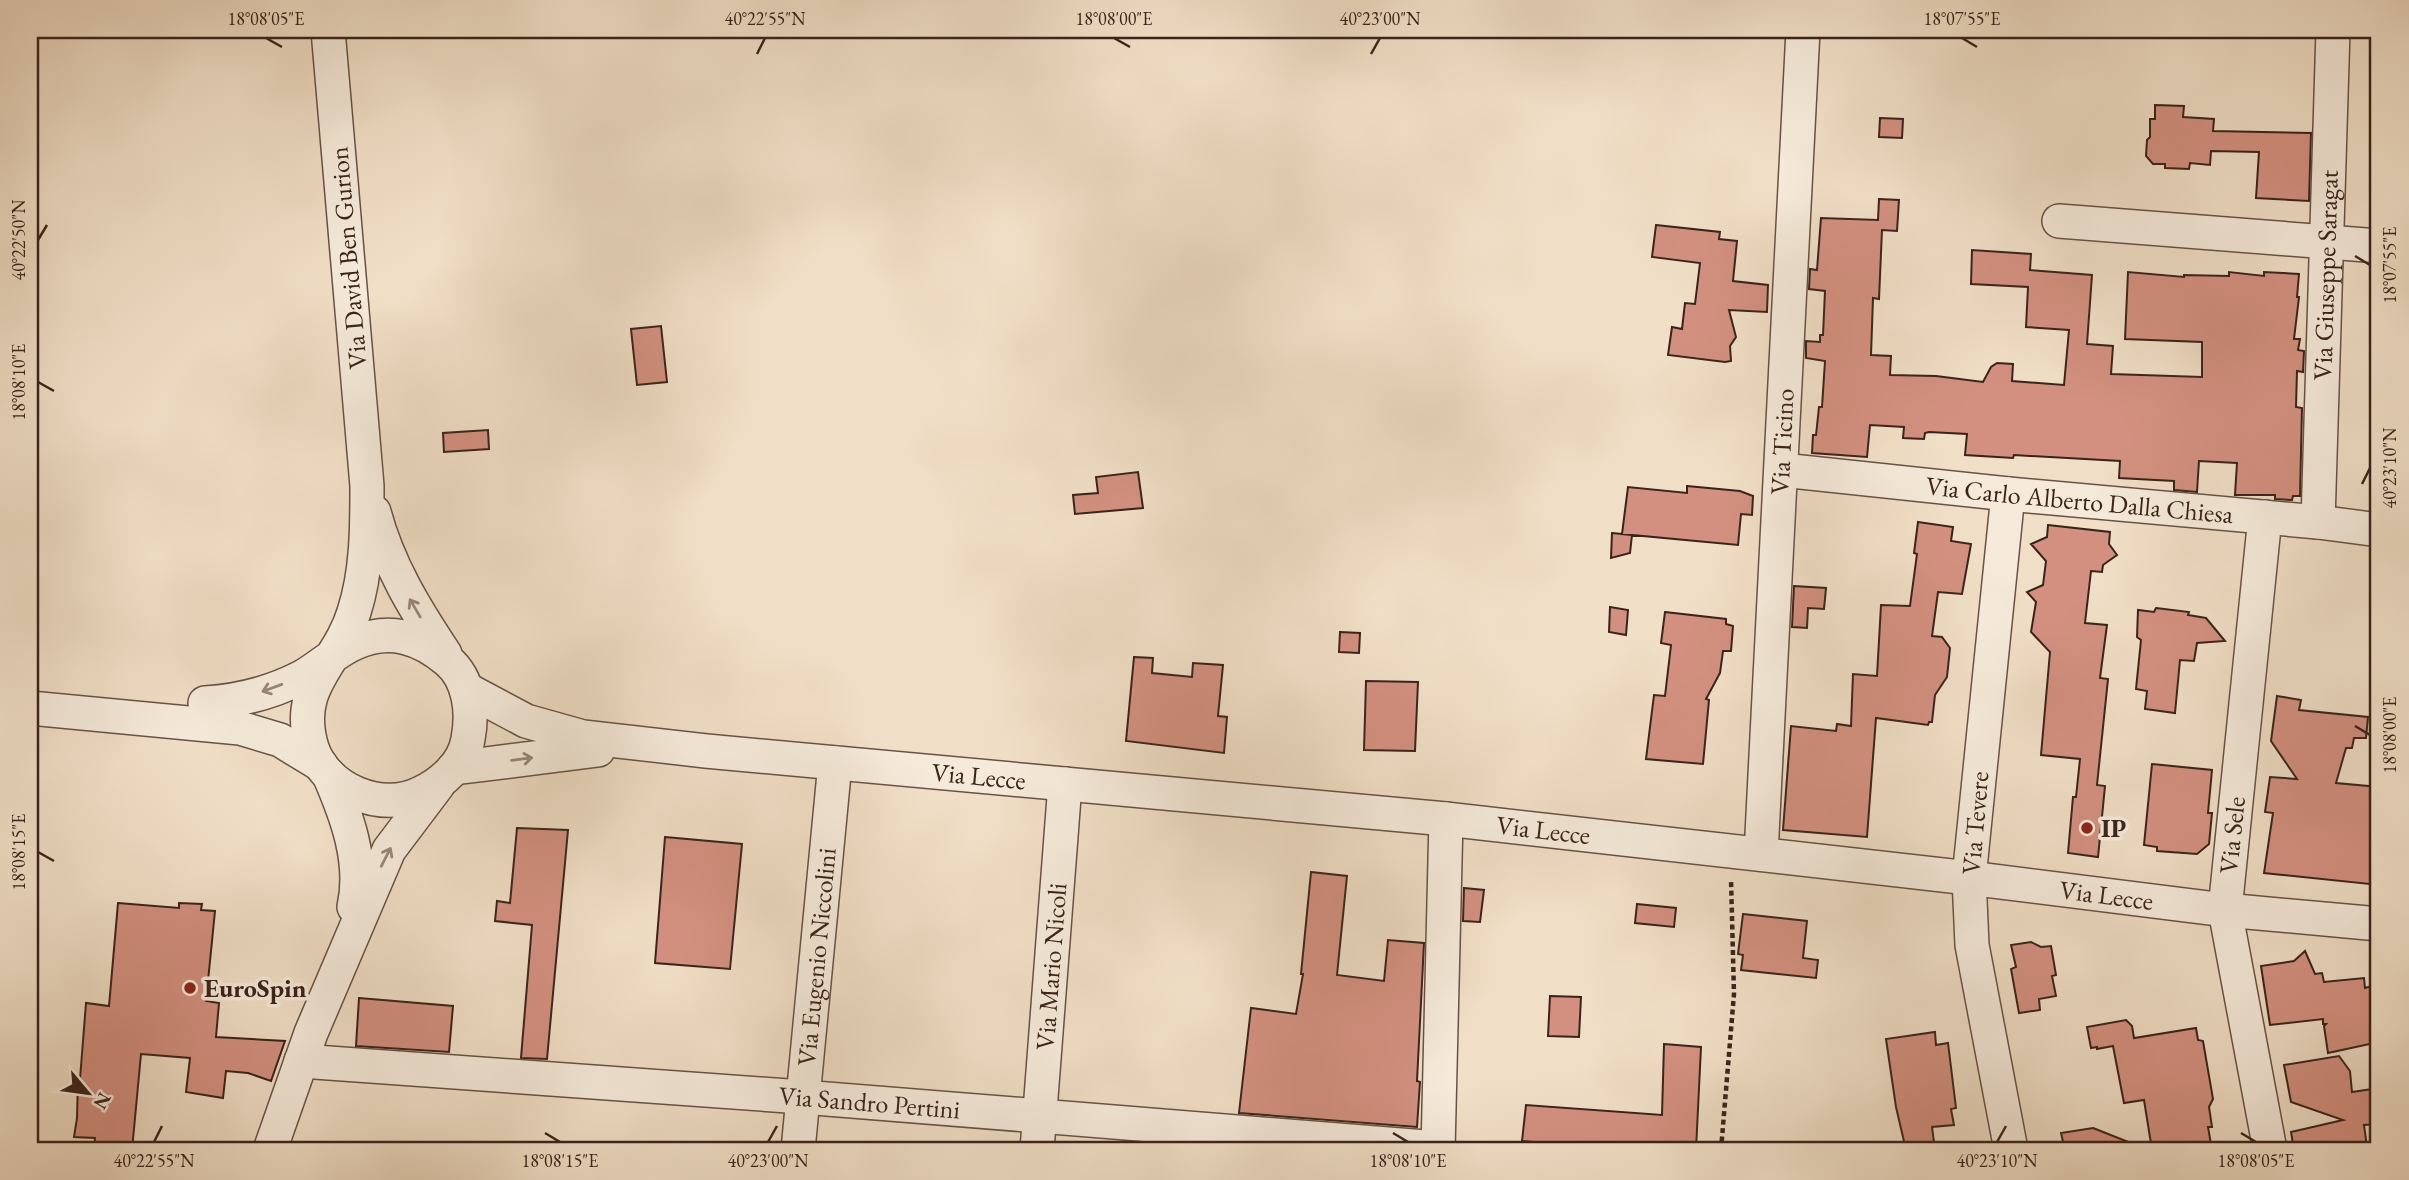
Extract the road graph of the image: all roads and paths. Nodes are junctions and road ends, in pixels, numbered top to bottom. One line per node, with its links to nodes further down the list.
1 (328, 30): 8 (street, Via David Ben Gurion)
2 (1803, 30): 7 (street, Via Ticino)
3 (2333, 30): 5 (street, Via Giuseppe Saragat)
4 (2059, 221): 5 (street)
5 (2327, 241): 6 (street); 11 (street, Via Giuseppe Saragat)
6 (2379, 246)
7 (1782, 470): 9 (street, Via Carlo Alberto Dalla Chiesa); 24 (street, Via Ticino)
8 (368, 486): 13 (street, Via David Ben Gurion); 14 (street, Via David Ben Gurion, one-way to 8)
9 (2008, 494): 10 (street, Via Carlo Alberto Dalla Chiesa); 25 (street, Via Tevere)
10 (2265, 517): 11 (street, Via Carlo Alberto Dalla Chiesa); 26 (street, Via Sele)
11 (2318, 522): 12 (street, Via Carlo Alberto Dalla Chiesa)
12 (2379, 530)
13 (333, 657): 14 (street); 16 (street, one-way to 16); 19 (street)
14 (459, 677): 18 (street, Via Lecce); 21 (street)
15 (30, 685): 16 (street)
16 (205, 704): 19 (street)
17 (30, 708): 19 (street)
18 (706, 751): 20 (street, Via Lecce); 21 (street, Via Lecce, one-way to 18)
19 (321, 763): 21 (street); 28 (street)
20 (835, 763): 22 (street, Via Lecce); 30 (street, Via Eugenio Niccolini)
21 (447, 776): 28 (street, one-way to 21)
22 (1065, 784): 23 (street, Via Lecce); 31 (street, Via Mario Nicoli)
23 (1446, 819): 24 (street, Via Lecce); 32 (street)
24 (1745, 852): 25 (street, Via Lecce); 36 (path)
25 (1969, 878): 26 (street, Via Lecce); 37 (street, Via Tevere)
26 (2225, 910): 27 (street, Via Lecce); 38 (street, Via Sele)
27 (2379, 924)
28 (340, 964): 29 (street)
29 (301, 1061): 30 (street, Via Sandro Pertini); 33 (street)
30 (802, 1097): 31 (street, Via Sandro Pertini); 34 (street, Via Eugenio Niccolini)
31 (1040, 1115): 32 (street, Via Sandro Pertini); 35 (street, Via Mario Nicoli)
32 (1438, 1149)
33 (270, 1150)
34 (798, 1150)
35 (1037, 1150)
36 (1721, 1150)
37 (2011, 1150)
38 (2270, 1150)

